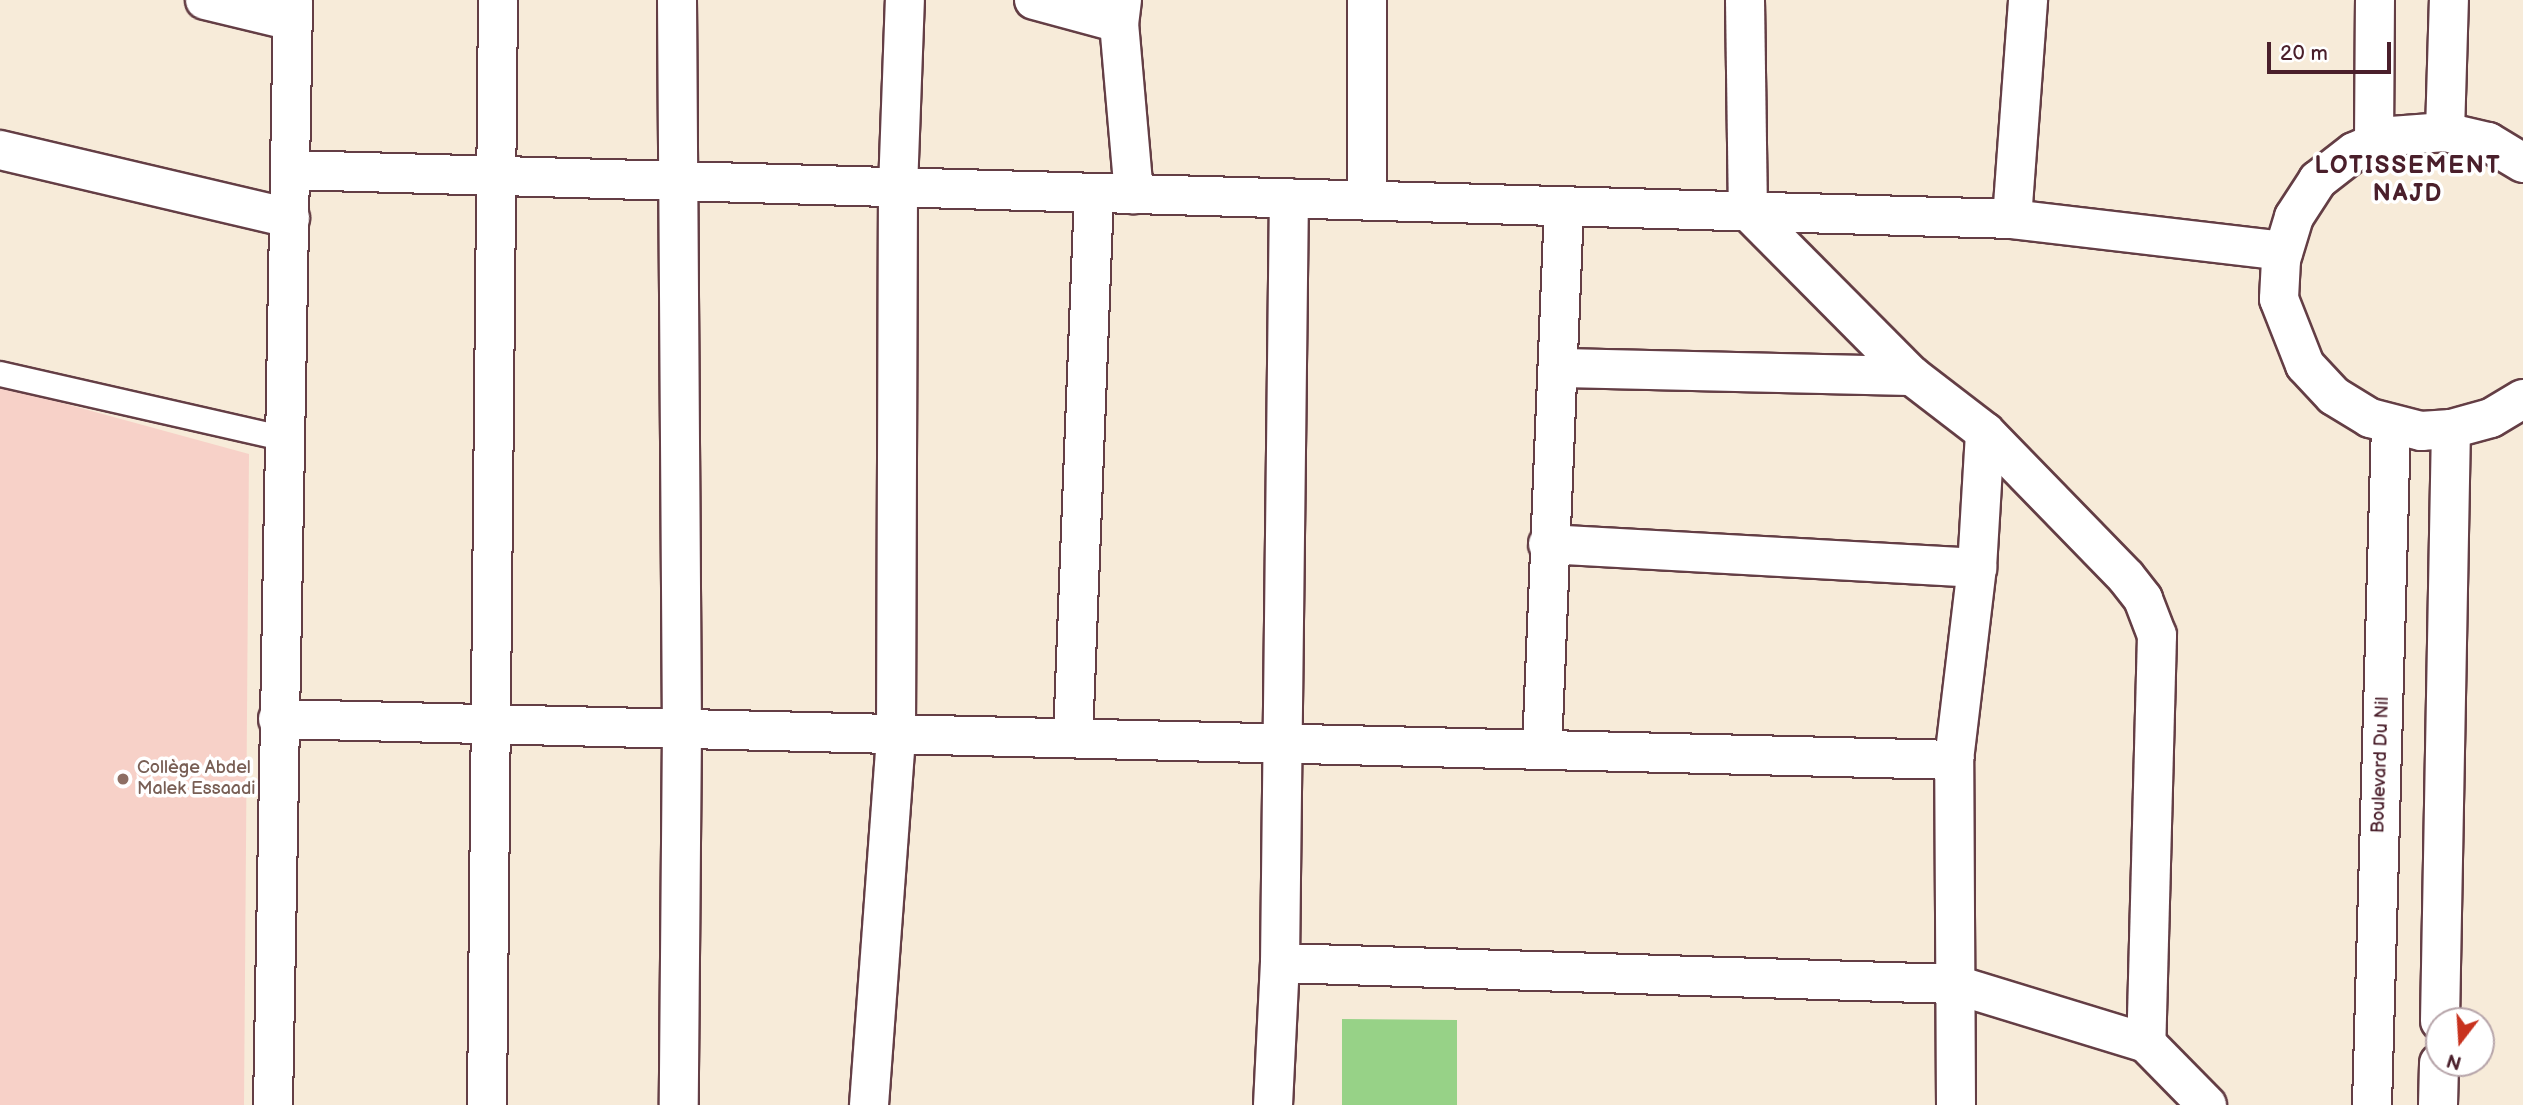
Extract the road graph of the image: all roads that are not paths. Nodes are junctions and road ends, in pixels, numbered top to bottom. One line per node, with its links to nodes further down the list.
1 (205, 0): 11 (street)
2 (498, 0): 18 (street)
3 (677, 0): 19 (street)
4 (905, 0): 20 (street)
5 (1034, 0): 12 (street)
6 (1367, 0): 24 (street)
7 (1745, 0): 26 (street)
8 (2028, 0): 28 (street)
9 (2375, 0): 14 (street)
10 (2449, 0): 13 (street)
11 (293, 11): 17 (street)
12 (1121, 11): 22 (street)
13 (2445, 132): 14 (street); 16 (street)
14 (2374, 141): 29 (street)
15 (0, 149): 27 (street)
16 (2523, 163)
17 (290, 170): 18 (street); 27 (street)
18 (495, 176): 19 (street); 41 (street)
19 (676, 181): 20 (street); 42 (street)
20 (898, 188): 21 (street); 43 (street)
21 (1094, 193): 22 (street); 44 (street)
22 (1134, 194): 23 (street)
23 (1289, 198): 24 (street); 45 (street)
24 (1367, 200): 25 (street)
25 (1564, 206): 26 (street); 30 (street)
26 (1748, 211): 28 (street); 32 (street)
27 (290, 218): 37 (street)
28 (2012, 219): 29 (street)
29 (2283, 251): 34 (street)
30 (1560, 368): 32 (street); 38 (street)
31 (0, 373): 37 (lane)
32 (1912, 376): 36 (street)
33 (2523, 399): 35 (street)
34 (2391, 425): 35 (street); 60 (street, Boulevard Du Nil)
35 (2451, 429): 50 (street)
36 (1985, 432): 39 (street); 51 (street)
37 (285, 439): 40 (street)
38 (1548, 544): 39 (street); 46 (street)
39 (1977, 568): 47 (street)
40 (278, 719): 41 (street); 53 (street)
41 (491, 724): 42 (street); 54 (street)
42 (682, 729): 43 (street); 55 (street)
43 (896, 734): 44 (street); 56 (street)
44 (1073, 738): 45 (street)
45 (1281, 743): 46 (street); 48 (street)
46 (1542, 750): 47 (street)
47 (1954, 760): 49 (street)
48 (1280, 963): 49 (street); 57 (street)
49 (1953, 984): 51 (street); 58 (street)
50 (2440, 1007)
51 (2146, 1043): 59 (street)
52 (2439, 1077): 61 (street)
53 (273, 1105)
54 (487, 1105)
55 (679, 1105)
56 (869, 1105)
57 (1273, 1105)
58 (1956, 1105)
59 (2207, 1105)
60 (2372, 1105)
61 (2438, 1105)

